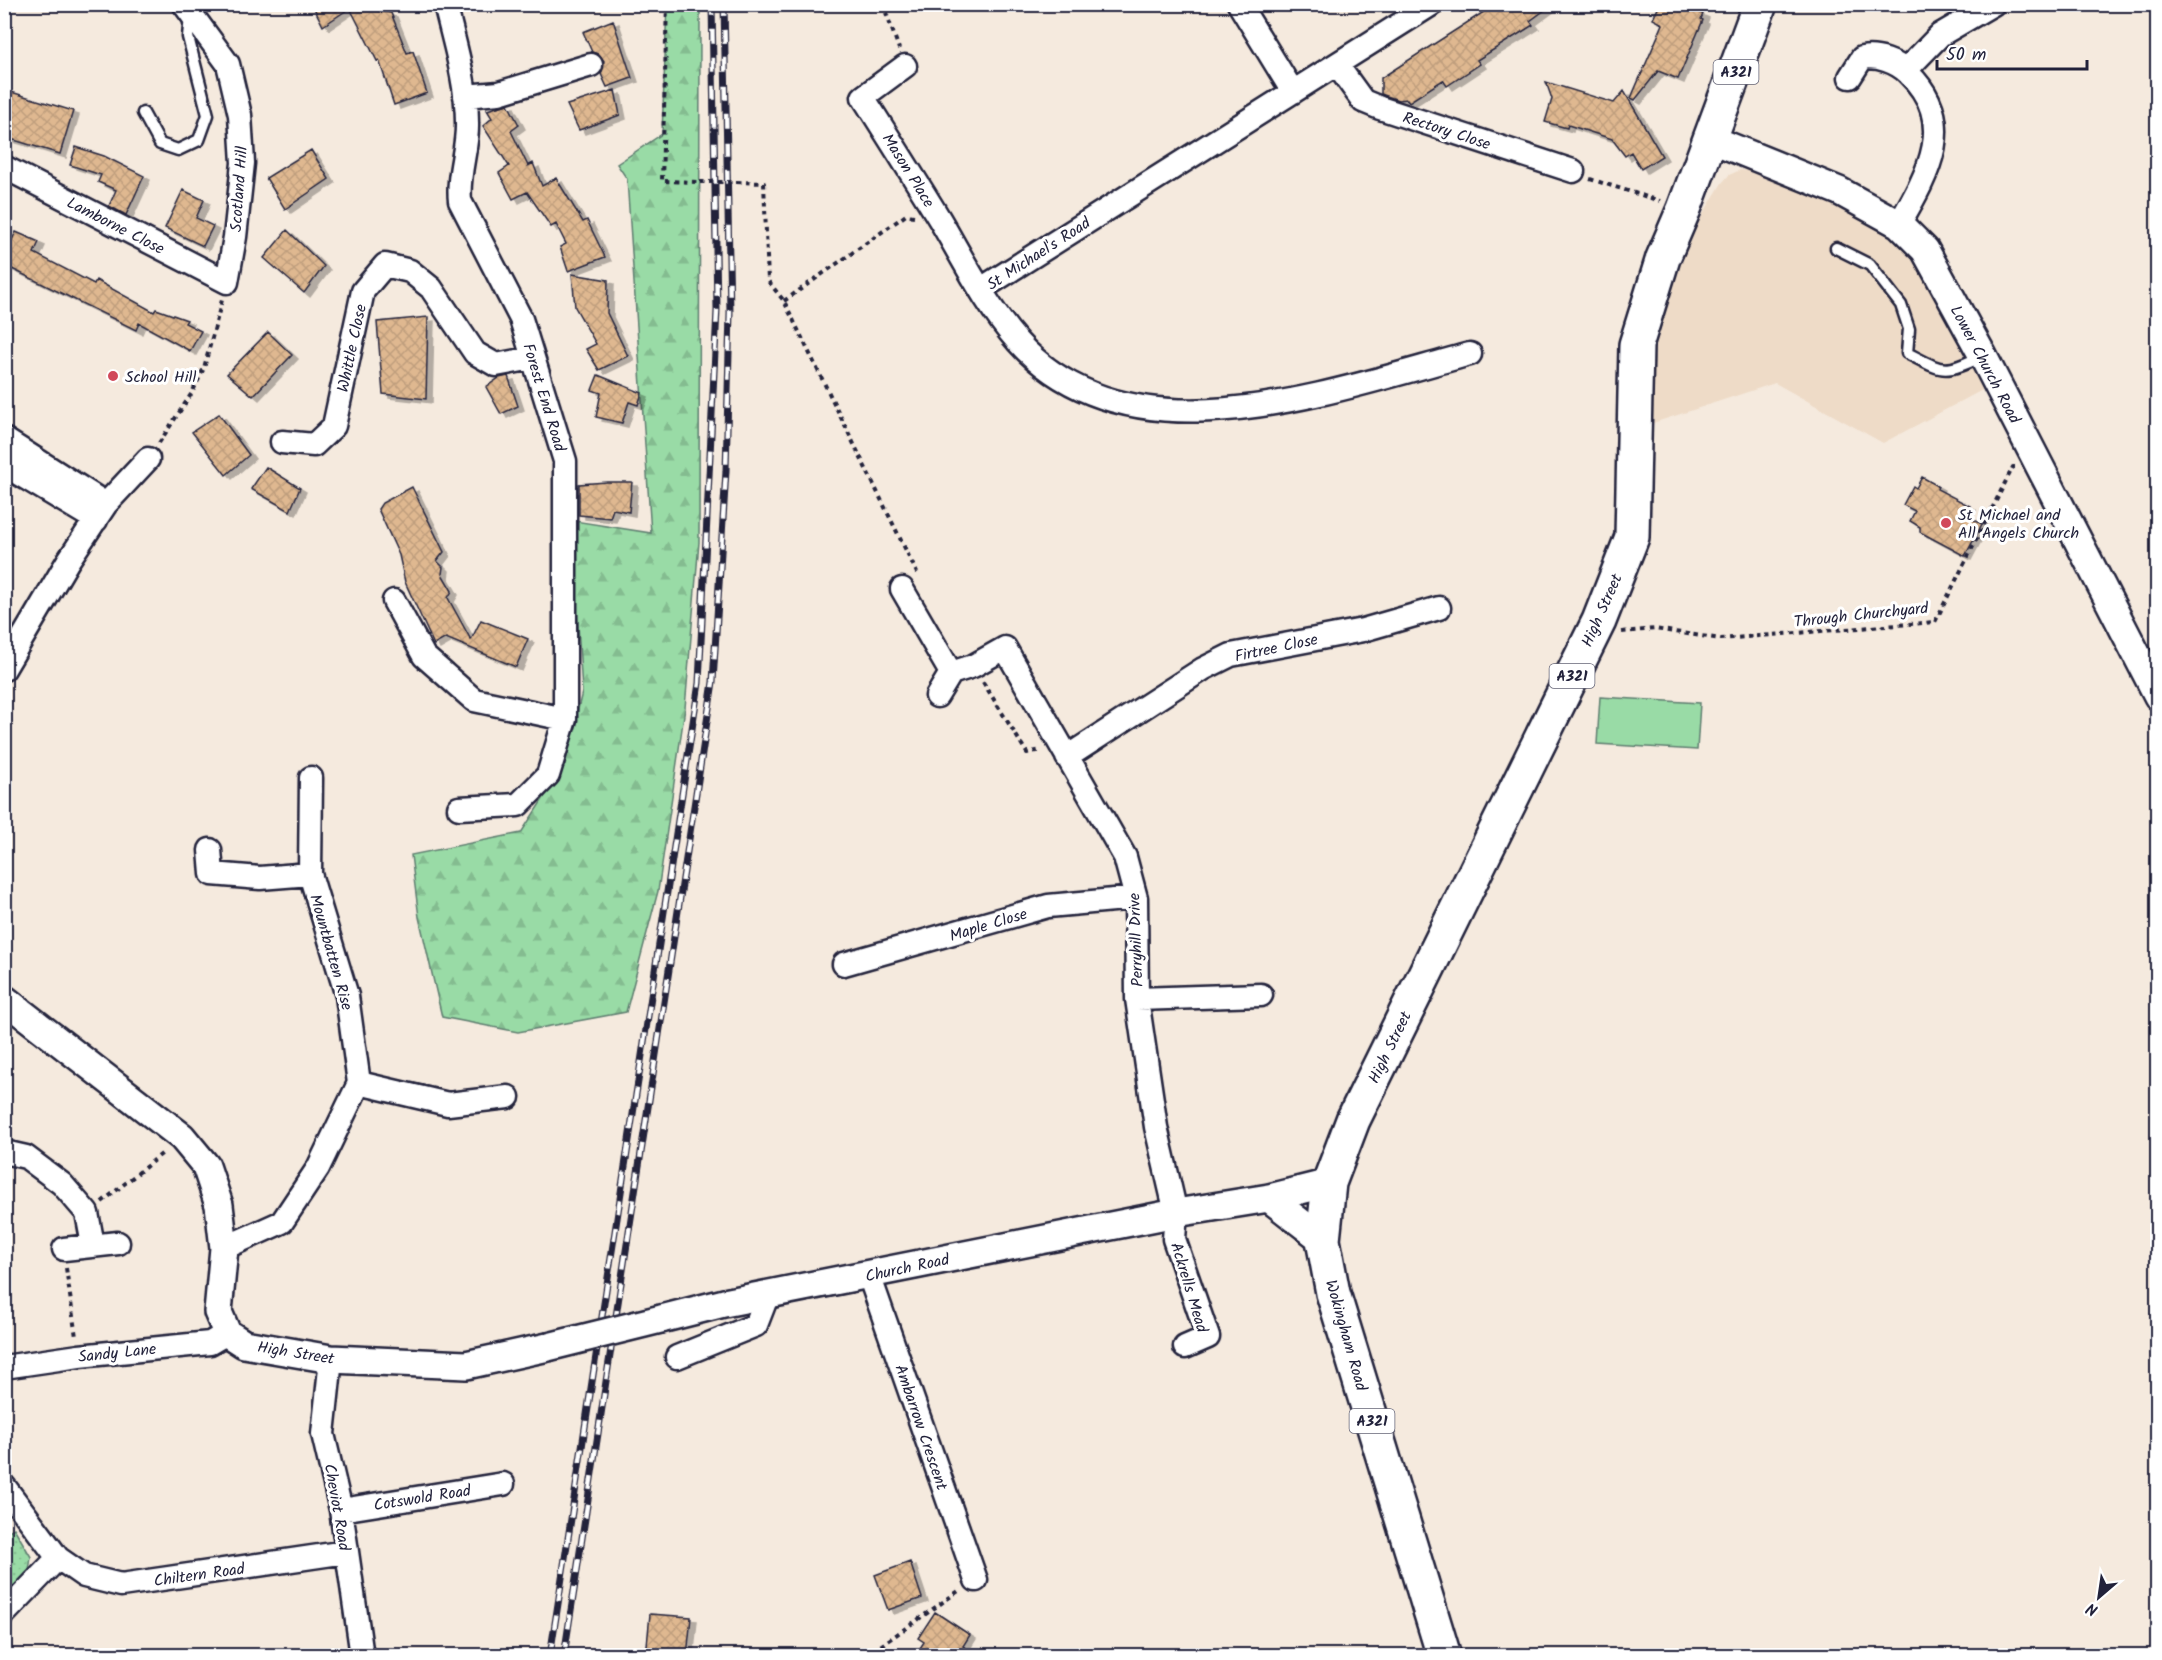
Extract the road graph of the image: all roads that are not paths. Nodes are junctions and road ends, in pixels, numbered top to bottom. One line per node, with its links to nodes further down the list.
1 (445, 4): 13 (street, Forest End Road)
2 (1239, 4): 12 (street)
3 (1432, 4): 8 (street, St Michael's Road)
4 (1760, 4): 15 (main road, High Street / A321)
5 (1992, 4): 10 (street)
6 (187, 9): 14 (lane); 20 (street, Scotland Hill)
7 (591, 64): 13 (street)
8 (1337, 65): 12 (street, St Michael's Road); 17 (street, Rectory Close)
9 (904, 66): 21 (street, Mason Place)
10 (1906, 70): 11 (street); 18 (street)
11 (1850, 77)
12 (1293, 92): 21 (street, St Michael's Road)
13 (465, 96): 24 (street, Forest End Road)
14 (143, 113)
15 (1711, 139): 18 (street, Lower Church Road); 51 (main road, High Street / A321)
16 (4, 167): 20 (street, Lamborne Close)
17 (1573, 171)
18 (1899, 224): 23 (street, Lower Church Road)
19 (1836, 248): 23 (lane)
20 (227, 282)
21 (981, 288): 22 (street, St Michael's Road)
22 (1470, 354)
23 (1983, 356): 36 (street, Lower Church Road)
24 (533, 358): 26 (street, Whittle Close); 37 (street, Forest End Road)
25 (4, 439): 29 (street)
26 (282, 442)
27 (148, 459): 29 (street)
28 (4, 465): 29 (street)
29 (101, 512): 33 (street)
30 (909, 580): 34 (street)
31 (394, 601): 37 (street)
32 (1438, 608): 38 (street, Firtree Close)
33 (4, 669)
34 (951, 673): 35 (street); 38 (street, Perryhill Drive)
35 (937, 696)
36 (2157, 696)
37 (565, 719): 40 (street, Forest End Road)
38 (1067, 757): 43 (street, Perryhill Drive)
39 (311, 778): 42 (street, Mountbatten Rise)
40 (459, 808)
41 (210, 850): 42 (street)
42 (310, 874): 48 (street, Mountbatten Rise)
43 (1136, 898): 44 (street, Maple Close); 47 (street, Perryhill Drive)
44 (844, 964)
45 (1261, 995): 47 (street)
46 (4, 999): 57 (street)
47 (1137, 999): 53 (street, Perryhill Drive)
48 (359, 1083): 49 (street); 57 (street)
49 (508, 1097)
50 (4, 1152): 56 (street)
51 (1329, 1183): 52 (street, Church Road); 54 (main road, Wokingham Road / A321)
52 (1269, 1198): 53 (street, Church Road); 54 (street)
53 (1176, 1213): 59 (street, Church Road); 63 (street, Ackrells Mead)
54 (1323, 1240): 75 (main road, Wokingham Road / A321)
55 (117, 1243): 56 (street)
56 (93, 1245): 58 (street)
57 (224, 1248): 61 (street)
58 (64, 1249)
59 (869, 1275): 60 (street, Church Road); 72 (street, Ambarrow Crescent)
60 (768, 1294): 62 (street, Church Road, bridge); 64 (street)
61 (227, 1333): 65 (street, High Street); 66 (street, Sandy Lane)
62 (548, 1347): 65 (street, High Street)
63 (1185, 1347)
64 (677, 1357)
65 (331, 1359): 69 (street, Cheviot Road)
66 (4, 1367)
67 (503, 1484): 69 (street, Cotswold Road)
68 (4, 1486): 71 (street, Chiltern Road)
69 (341, 1510): 70 (street, Cheviot Road)
70 (346, 1552): 71 (street, Chiltern Road); 74 (street, Cheviot Road)
71 (58, 1558): 73 (street)
72 (976, 1580)
73 (4, 1614)
74 (362, 1656)
75 (1444, 1656)

